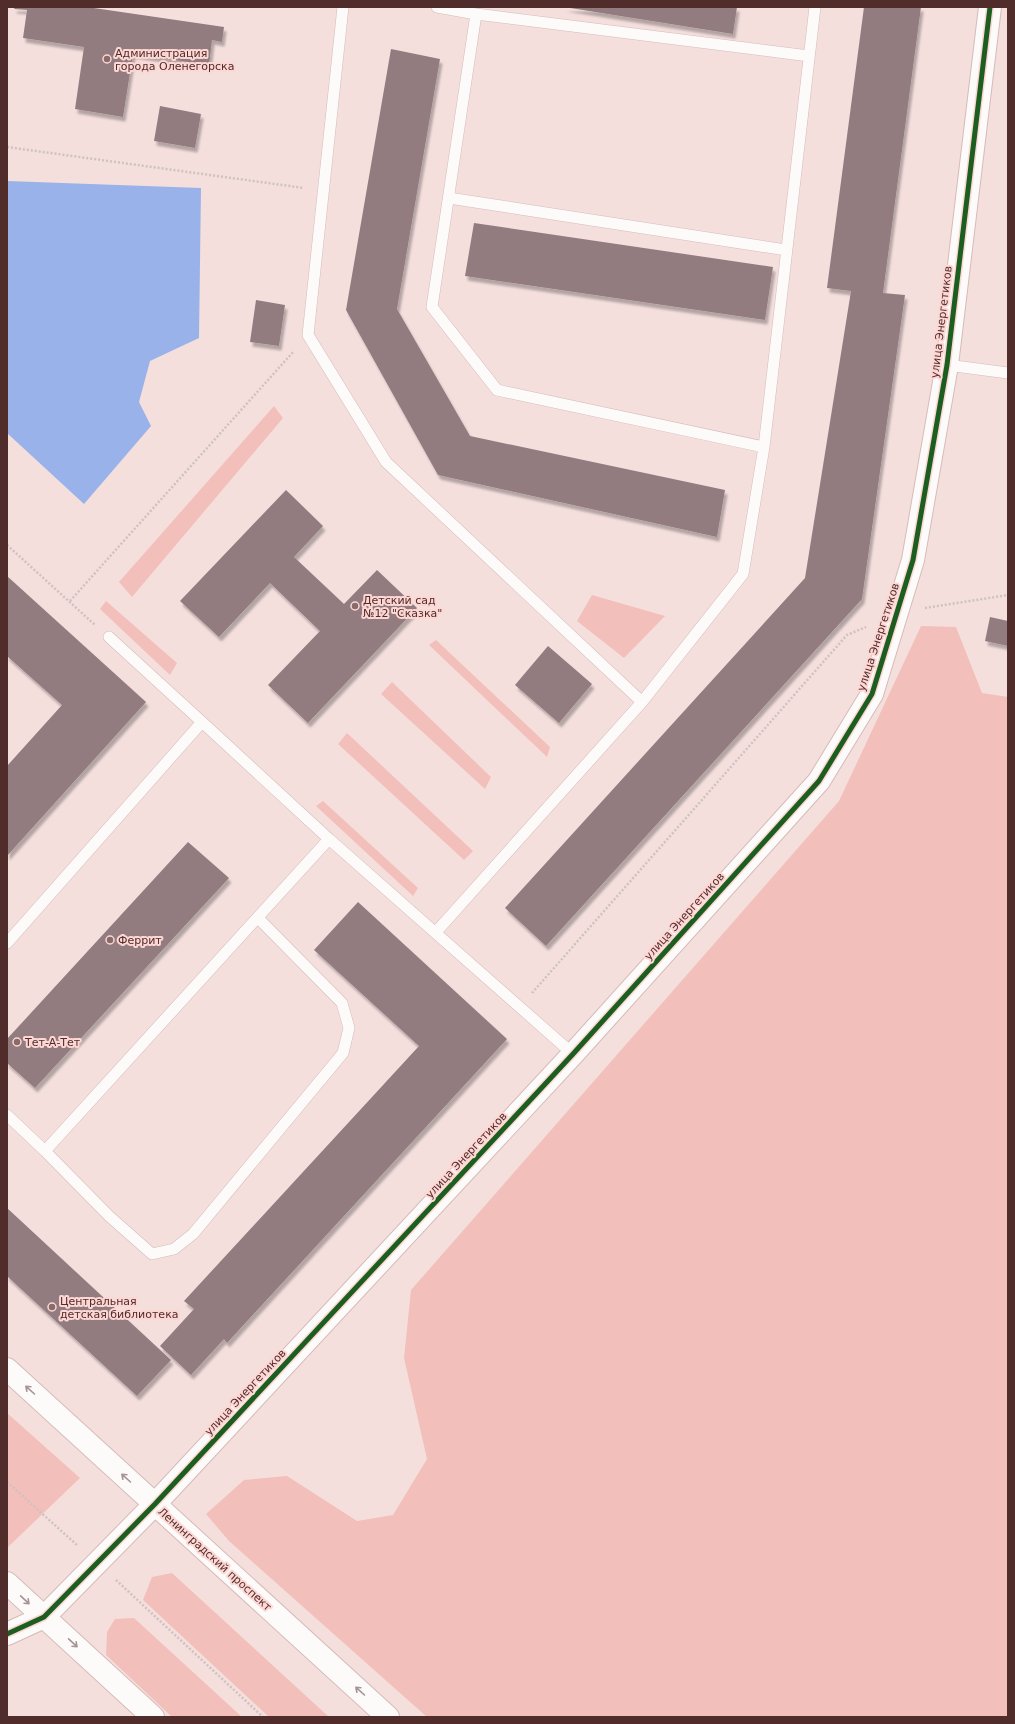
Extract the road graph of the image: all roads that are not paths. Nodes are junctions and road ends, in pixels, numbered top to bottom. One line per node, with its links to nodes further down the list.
1 (343, 7): 13 (lane)
2 (437, 7): 5 (lane)
3 (815, 7): 6 (lane)
4 (990, 7): 9 (street, улица Энергетиков)
5 (476, 14): 6 (lane); 7 (lane)
6 (809, 56): 8 (lane)
7 (448, 198): 8 (lane); 11 (lane)
8 (786, 250): 11 (lane)
9 (947, 365): 10 (lane); 19 (street, улица Энергетиков)
10 (1008, 372)
11 (764, 447): 13 (lane)
12 (109, 637): 14 (lane)
13 (642, 702): 17 (lane)
14 (202, 722): 15 (lane); 18 (lane)
15 (329, 839): 16 (lane); 17 (lane)
16 (258, 918): 21 (lane); 21 (lane)
17 (436, 932): 19 (lane)
18 (7, 943)
19 (573, 1054): 23 (street, улица Энергетиков)
20 (7, 1115): 21 (lane)
21 (45, 1151)
22 (7, 1368): 23 (street, Ленинградский проспект, one-way to 22)
23 (155, 1504): 25 (street, улица Энергетиков); 28 (street, Ленинградский проспект, one-way to 23)
24 (7, 1583): 25 (street, one-way to 25)
25 (44, 1617): 26 (street, улица Энергетиков); 27 (street, one-way to 27)
26 (7, 1634)
27 (153, 1717)
28 (388, 1717)

